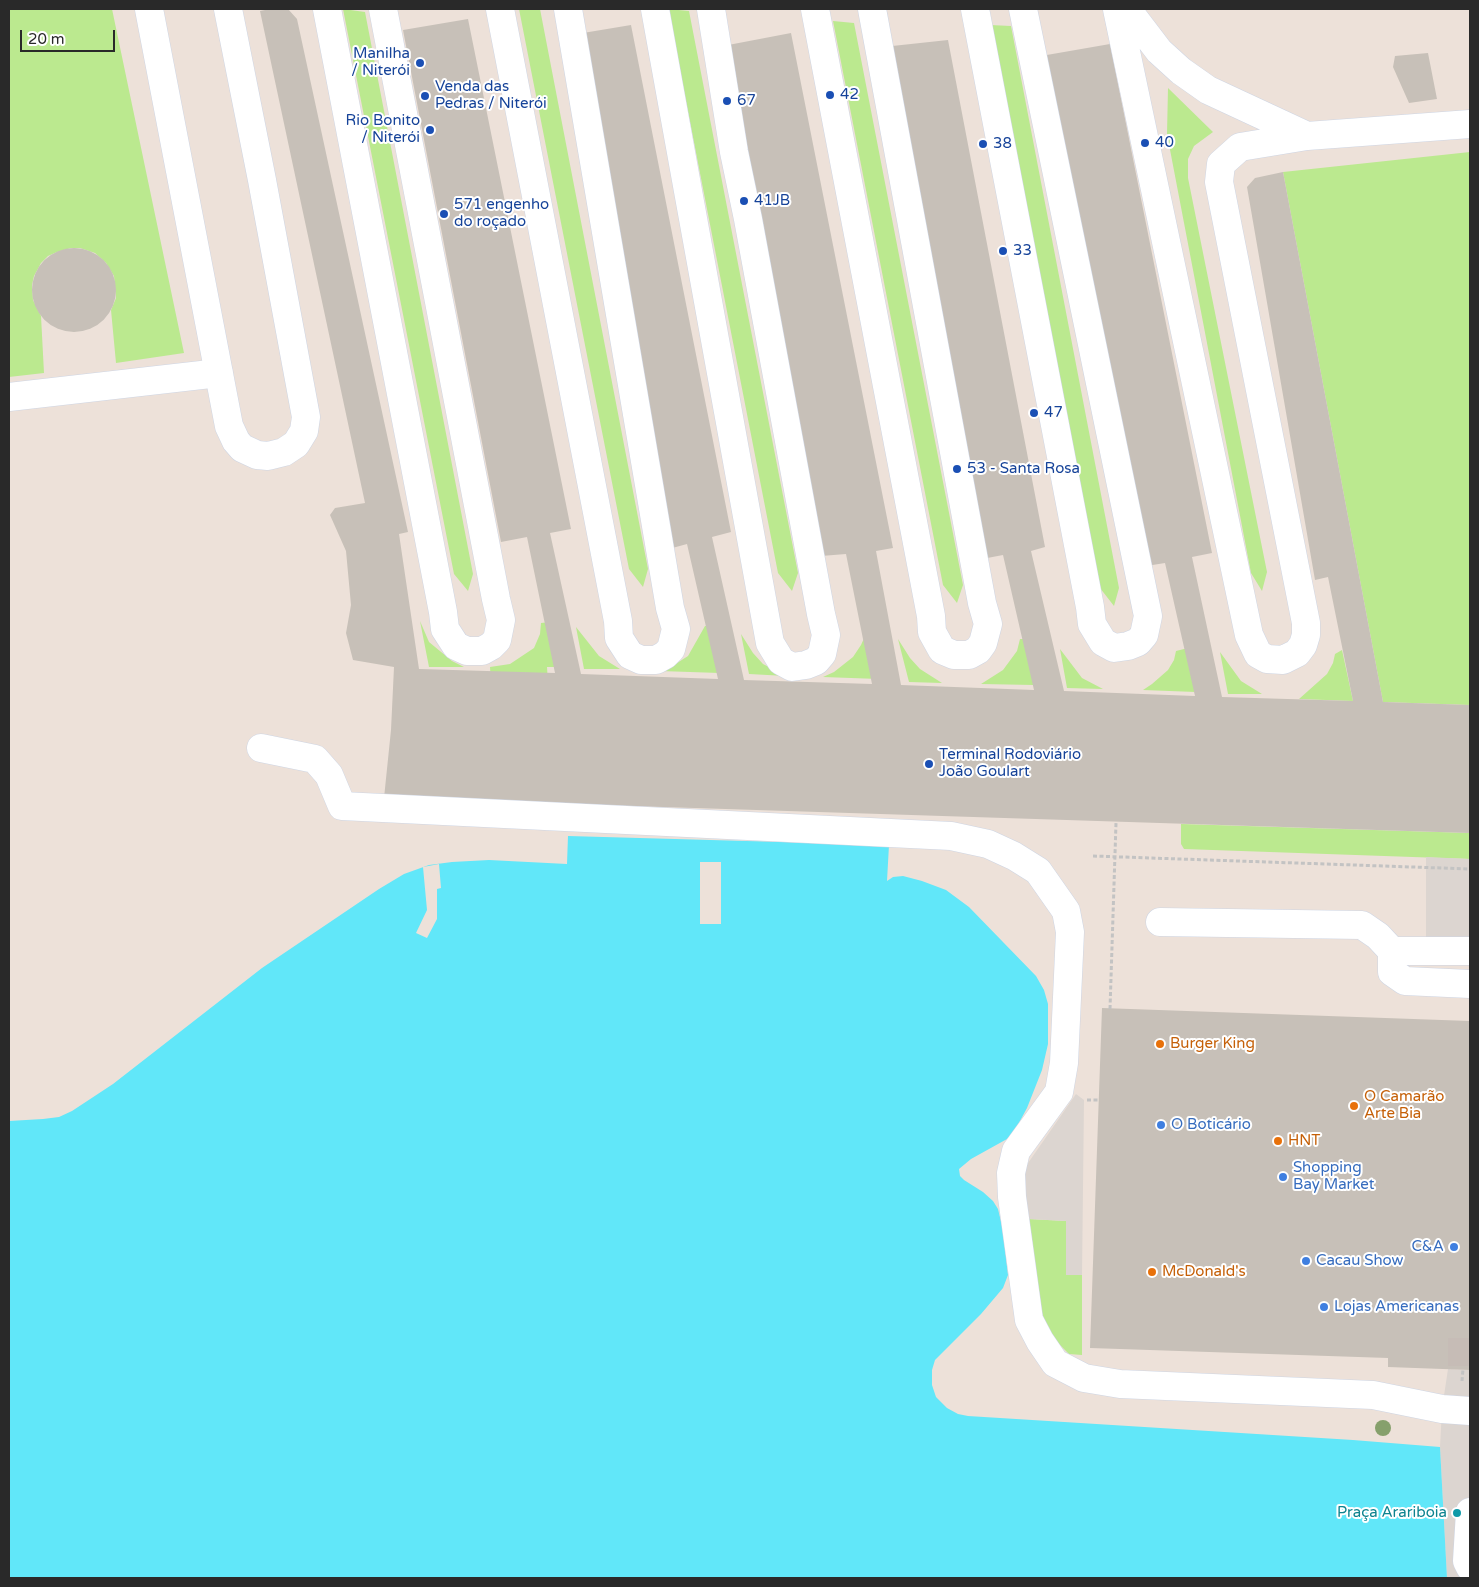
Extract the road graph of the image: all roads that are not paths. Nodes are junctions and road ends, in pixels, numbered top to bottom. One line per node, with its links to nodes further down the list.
1 (149, 9): 17 (street)
2 (228, 9): 17 (street)
3 (327, 9): 4 (street)
4 (383, 9)
5 (500, 9): 6 (street)
6 (568, 9)
7 (655, 9): 8 (street)
8 (711, 9)
9 (815, 9): 10 (street)
10 (872, 9)
11 (975, 9): 12 (street)
12 (1023, 9)
13 (1117, 9): 16 (street)
14 (1127, 9): 16 (street)
15 (1470, 124): 16 (street)
16 (1307, 136)
17 (219, 373): 18 (street)
18 (9, 397)
19 (261, 748): 24 (street)
20 (1160, 922): 21 (street)
21 (1392, 951): 22 (street); 23 (street)
22 (1470, 952)
23 (1470, 984)
24 (1470, 1411)
25 (1470, 1512): 26 (street)
26 (1470, 1568)

